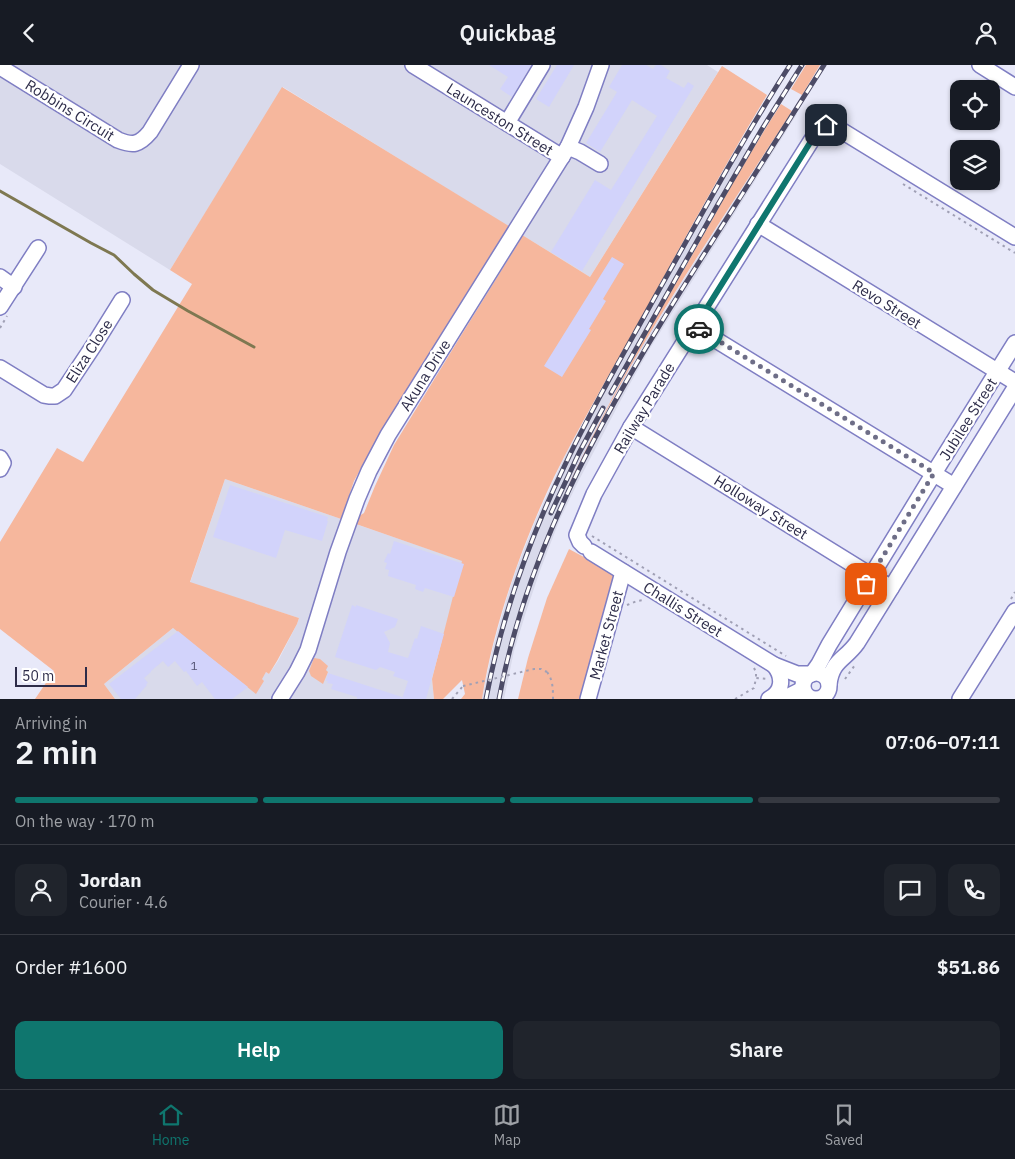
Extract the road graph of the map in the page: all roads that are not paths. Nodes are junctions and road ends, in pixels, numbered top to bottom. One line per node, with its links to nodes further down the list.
1 (191, 65): 6 (street, Robbins Circuit)
2 (413, 65): 8 (street, Launceston Street)
3 (542, 65): 8 (street)
4 (601, 65): 9 (street, Akuna Drive)
5 (980, 65): 7 (street)
6 (0, 67)
7 (1015, 87)
8 (507, 123): 9 (street, Launceston Street)
9 (565, 152): 10 (street, Launceston Street); 39 (street, Akuna Drive)
10 (600, 164)
11 (758, 225): 12 (street, Railway Parade); 18 (street, Railway Parade); 21 (street, Revo Street)
12 (1015, 237)
13 (38, 248): 15 (street)
14 (0, 277): 15 (street)
15 (14, 287): 17 (street)
16 (122, 300): 20 (street, Eliza Close)
17 (0, 307)
18 (695, 327): 24 (street, Railway Parade); 27 (street)
19 (1015, 343): 21 (street, Jubilee Street)
20 (0, 368)
21 (997, 372): 22 (street, Revo Street); 27 (street, Jubilee Street)
22 (1015, 383)
23 (1015, 388): 28 (street, Jubilee Street)
24 (631, 427): 29 (street, Railway Parade); 31 (street, Holloway Street)
25 (0, 458): 26 (street)
26 (0, 469)
27 (934, 473): 28 (street); 31 (street, Jubilee Street)
28 (954, 486): 32 (street, Jubilee Street)
29 (588, 549): 30 (street, Challis Street)
30 (623, 572): 34 (street, Challis Street); 40 (street, Market Street)
31 (872, 576): 32 (street, Holloway Street); 35 (street, Jubilee Street)
32 (891, 588): 36 (street, Jubilee Street)
33 (1015, 611): 43 (street)
34 (774, 665): 35 (street, Challis Street); 37 (street); 38 (street, Challis Street)
35 (811, 674): 36 (street); 38 (street)
36 (829, 685): 38 (street); 42 (street)
37 (782, 692): 38 (street); 41 (street)
38 (811, 695)
39 (280, 699)
40 (588, 699)
41 (769, 699)
42 (838, 699)
43 (960, 699)

